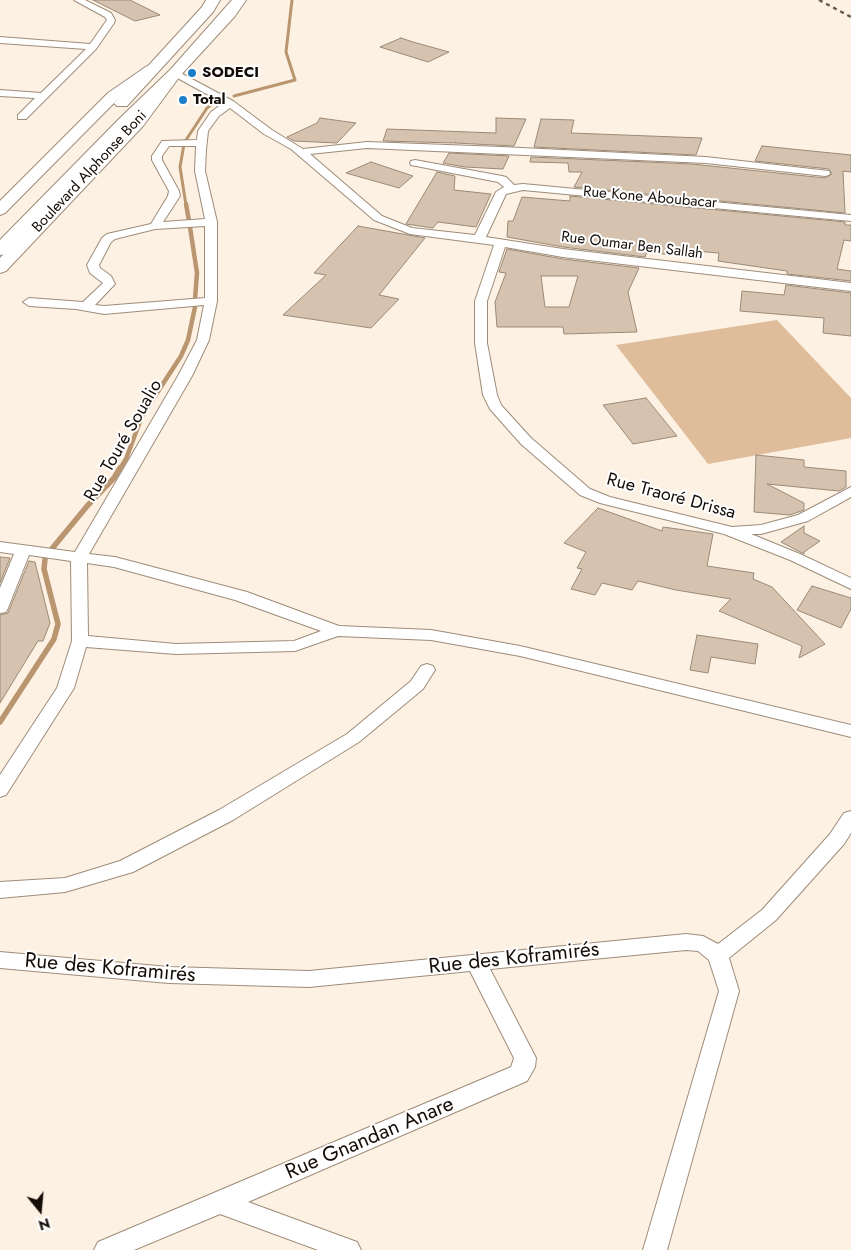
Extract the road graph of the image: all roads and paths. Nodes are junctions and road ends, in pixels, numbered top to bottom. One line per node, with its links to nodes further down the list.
1 (78, 0): 5 (street)
2 (213, 0): 6 (main road, Boulevard Alphonse Boni)
3 (239, 0): 7 (main road, Boulevard Alphonse Boni)
4 (0, 40): 5 (street)
5 (93, 47): 9 (street)
6 (152, 69): 18 (street, Boulevard Alphonse Boni); 23 (main road, Boulevard Alphonse Boni)
7 (175, 73): 10 (street, Rue Oumar Ben Sallah); 26 (main road, Boulevard Alphonse Boni); 27 (street, Boulevard Alphonse Boni)
8 (0, 93): 9 (street)
9 (43, 96): 11 (street)
10 (230, 103): 12 (street, Rue Oumar Ben Sallah); 13 (street, Rue Touré Soualio)
11 (22, 117)
12 (268, 132): 14 (street, Rue Oumar Ben Sallah); 22 (street, Rue Oumar Ben Sallah)
13 (202, 143): 20 (street, Rue Touré Soualio); 21 (street)
14 (302, 152): 16 (street); 22 (street, Rue Oumar Ben Sallah)
15 (415, 163): 17 (street)
16 (825, 173)
17 (511, 188): 19 (street, Rue Kone Aboubacar); 24 (street)
18 (0, 210)
19 (851, 218)
20 (211, 222): 21 (street); 29 (street, Rue Touré Soualio)
21 (155, 226): 31 (street)
22 (410, 231): 24 (street, Rue Oumar Ben Sallah)
23 (0, 232)
24 (479, 239): 25 (street, Rue Oumar Ben Sallah)
25 (501, 243): 28 (street, Rue Oumar Ben Sallah); 33 (street, Rue Traoré Drissa)
26 (0, 250)
27 (0, 268)
28 (851, 287)
29 (211, 301): 31 (street); 36 (street, Rue Touré Soualio)
30 (29, 302): 31 (street)
31 (86, 306)
32 (851, 491): 33 (street)
33 (729, 531): 37 (street, Rue Traoré Drissa)
34 (0, 547): 35 (street)
35 (23, 551): 36 (street); 38 (street)
36 (79, 558): 39 (street); 40 (street)
37 (851, 584)
38 (0, 608)
39 (337, 631): 40 (street); 42 (street)
40 (80, 641): 43 (street)
41 (427, 670): 45 (street)
42 (851, 730)
43 (0, 790)
44 (851, 818): 46 (street)
45 (0, 890)
46 (718, 955): 48 (street, Rue des Koframirés); 52 (street)
47 (0, 960): 48 (street, Rue des Koframirés)
48 (476, 963): 49 (street, Rue Gnandan Anare)
49 (220, 1203): 50 (street, Rue Gnandan Anare); 51 (street)
50 (106, 1250)
51 (349, 1250)
52 (655, 1250)

